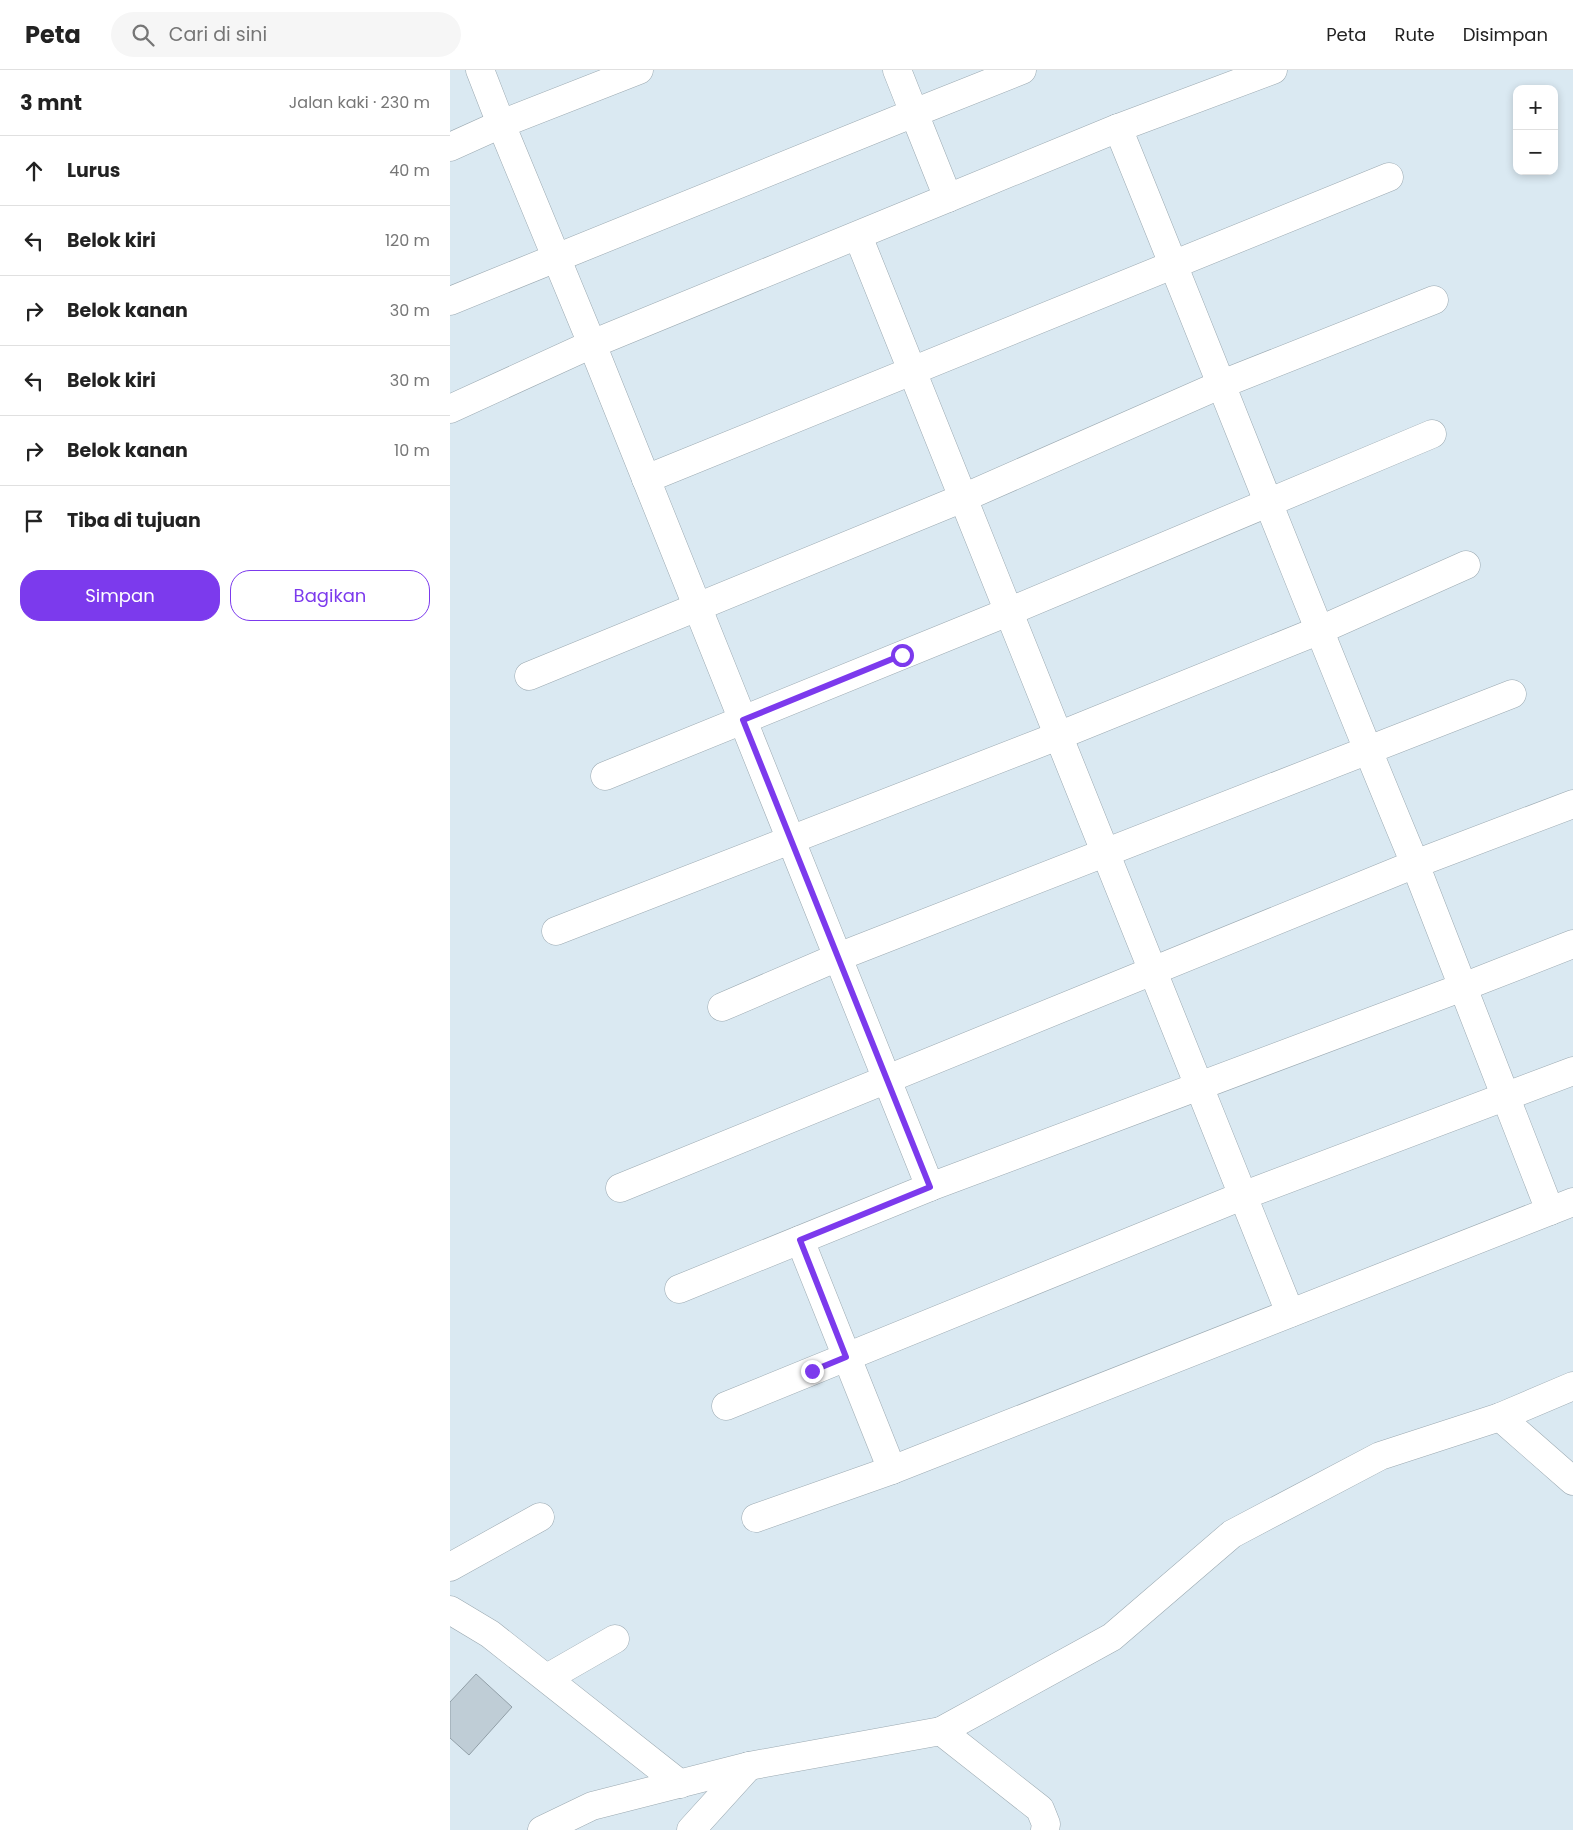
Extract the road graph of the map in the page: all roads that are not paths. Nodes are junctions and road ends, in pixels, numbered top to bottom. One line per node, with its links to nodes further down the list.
1 (480, 70): 7 (street)
2 (639, 70): 7 (street)
3 (897, 70): 6 (street)
4 (1022, 70): 6 (street)
5 (1273, 70): 8 (street)
6 (914, 113): 11 (street); 13 (street)
7 (501, 124): 9 (street); 13 (street)
8 (1118, 128): 11 (street); 14 (street)
9 (450, 146)
10 (1390, 176): 14 (street)
11 (948, 198): 12 (street)
12 (858, 236): 17 (street); 18 (street)
13 (556, 258): 16 (street); 17 (street)
14 (1174, 264): 18 (street); 19 (street)
15 (1434, 300): 19 (street)
16 (450, 301)
17 (592, 344): 20 (street); 22 (street)
18 (912, 371): 22 (street); 23 (street)
19 (1222, 384): 23 (street); 24 (street)
20 (450, 409)
21 (1432, 434): 24 (street)
22 (646, 479): 26 (street)
23 (963, 498): 26 (street); 27 (street)
24 (1269, 502): 27 (street); 28 (street)
25 (1466, 565): 28 (street)
26 (698, 607): 29 (street); 31 (street)
27 (1008, 612): 31 (street); 32 (street)
28 (1320, 630): 32 (street); 33 (street)
29 (529, 676)
30 (1512, 694): 33 (street)
31 (743, 720): 34 (street); 36 (street)
32 (1058, 736): 36 (street); 37 (street)
33 (1367, 751): 37 (street); 38 (street)
34 (606, 776)
35 (1573, 804): 38 (street)
36 (790, 839): 39 (street); 41 (street)
37 (1105, 854): 41 (street); 42 (street)
38 (1415, 864): 42 (street); 43 (street)
39 (556, 932)
40 (1573, 944): 43 (street)
41 (838, 957): 44 (street); 46 (street)
42 (1152, 971): 46 (street); 47 (street)
43 (1463, 987): 47 (street); 48 (street)
44 (722, 1006)
45 (1573, 1071): 48 (street)
46 (886, 1079): 49 (street); 50 (street)
47 (1198, 1086): 49 (street); 51 (street)
48 (1505, 1098): 51 (street); 52 (street)
49 (930, 1187): 53 (street)
50 (620, 1188)
51 (1242, 1196): 55 (street); 56 (street)
52 (1561, 1207): 55 (street)
53 (800, 1240): 54 (street); 56 (street)
54 (679, 1289)
55 (1290, 1314): 60 (street)
56 (846, 1357): 58 (street); 60 (street)
57 (1573, 1386): 59 (street)
58 (726, 1406)
59 (1500, 1417): 61 (street); 68 (street)
60 (892, 1470): 63 (street)
61 (1573, 1481)
62 (540, 1517): 64 (street)
63 (756, 1518)
64 (450, 1567)
65 (450, 1610): 67 (street)
66 (614, 1638): 67 (street)
67 (547, 1678): 70 (street)
68 (941, 1731): 69 (street); 73 (street)
69 (749, 1766): 70 (street); 72 (street)
70 (680, 1784): 71 (street)
71 (542, 1830)
72 (691, 1830)
73 (1044, 1830)

